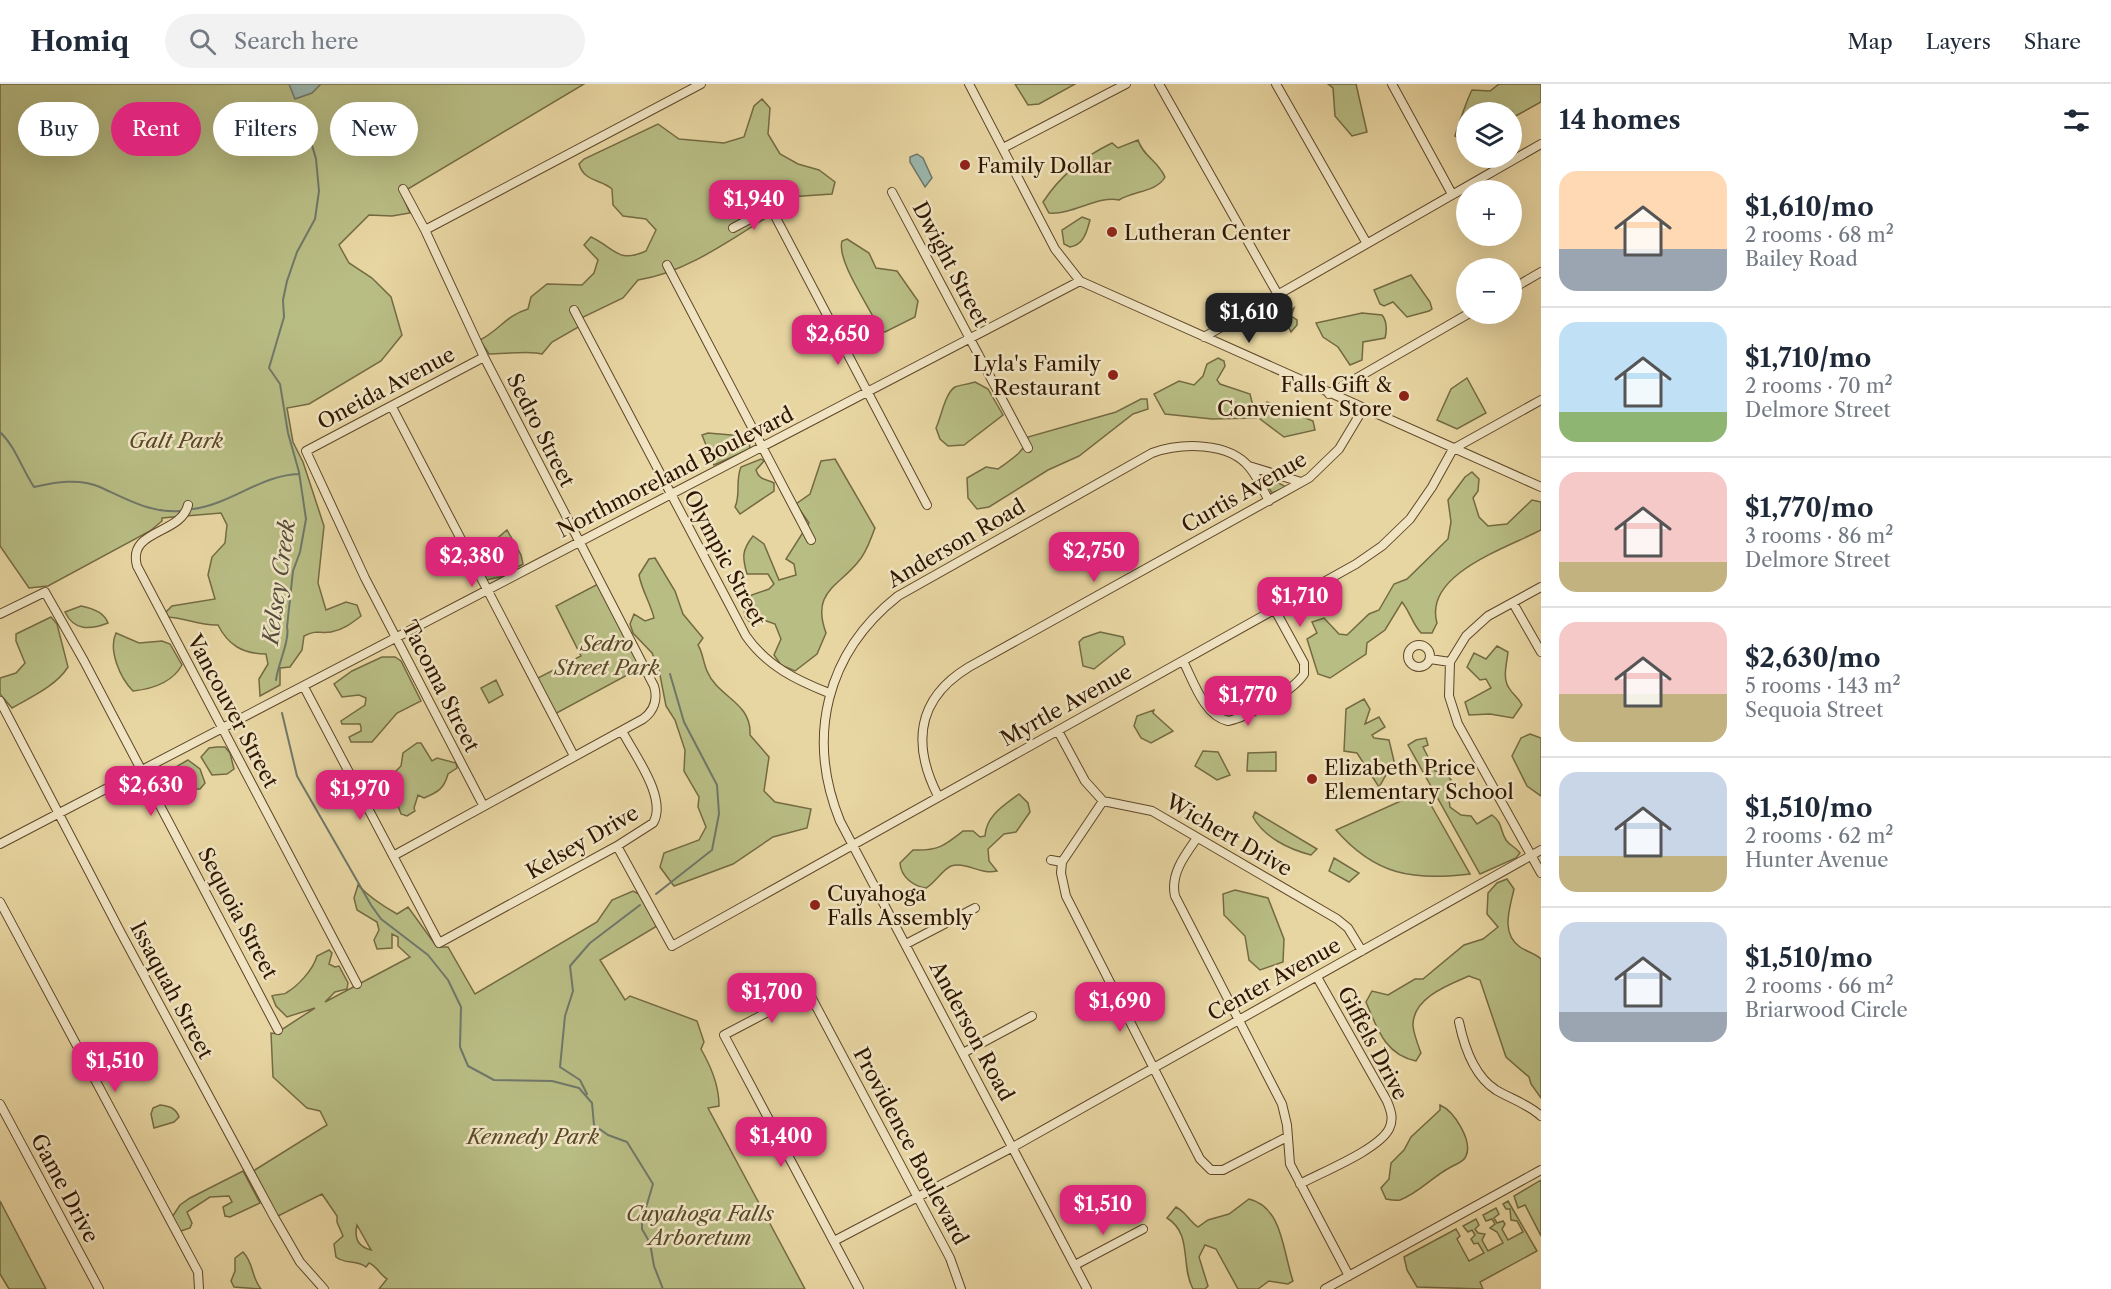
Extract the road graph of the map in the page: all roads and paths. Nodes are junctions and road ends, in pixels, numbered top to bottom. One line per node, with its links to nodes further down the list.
1 (701, 84): 13 (street)
2 (969, 84): 8 (street)
3 (1126, 84): 8 (street)
4 (1159, 84): 19 (street)
5 (1276, 84): 14 (street)
6 (1392, 84): 11 (street)
7 (1541, 144): 11 (street)
8 (1003, 148): 17 (street)
9 (403, 189): 13 (street, Sedro Street)
10 (892, 192): 23 (street, Dwight Street)
11 (1452, 194): 14 (street)
12 (733, 228): 25 (street)
13 (425, 230): 24 (street, Sedro Street)
14 (1366, 242): 19 (street)
15 (667, 265): 30 (street)
16 (1541, 272): 18 (street)
17 (1080, 281): 22 (street); 23 (street, Northmoreland Boulevard)
18 (1522, 283)
19 (1278, 293): 22 (street)
20 (574, 310): 37 (street, Olympic Street)
21 (1456, 321): 26 (street)
22 (1204, 337): 26 (street)
23 (970, 339): 25 (street, Northmoreland Boulevard); 31 (street, Dwight Street)
24 (484, 357): 28 (street, Oneida Avenue); 42 (street, Sedro Street)
25 (867, 393): 30 (street, Northmoreland Boulevard); 40 (street)
26 (1329, 394): 29 (street)
27 (1541, 400): 32 (street)
28 (392, 407): 33 (street, Oneida Avenue); 44 (street)
29 (1363, 409): 32 (street); 35 (street, Curtis Avenue)
30 (762, 447): 37 (street, Northmoreland Boulevard); 41 (street)
31 (1028, 448)
32 (1453, 449): 36 (street); 46 (street, Myrtle Avenue)
33 (306, 451): 48 (street, Tacoma Street)
34 (1249, 466): 35 (street, Anderson Road); 38 (street); 54 (street, Anderson Road)
35 (1301, 482): 38 (street, Curtis Avenue)
36 (1541, 487)
37 (671, 495): 42 (street, Northmoreland Boulevard); 54 (street, Olympic Street)
38 (1269, 501): 61 (street, Curtis Avenue)
39 (188, 505): 56 (street, Vancouver Street)
40 (927, 505)
41 (811, 540)
42 (580, 542): 44 (street, Northmoreland Boulevard); 57 (street, Sedro Street)
43 (1541, 586): 45 (street)
44 (487, 590): 48 (street, Northmoreland Boulevard); 59 (street)
45 (1513, 603): 49 (street); 52 (street)
46 (1275, 610): 51 (street, Myrtle Avenue); 51 (street)
47 (0, 614): 60 (street, Sequoia Street)
48 (395, 639): 53 (street, Northmoreland Boulevard); 63 (street, Tacoma Street)
49 (1541, 652)
50 (1430, 659): 52 (street)
51 (1183, 661): 58 (street, Myrtle Avenue)
52 (1450, 662): 71 (street)
53 (304, 687): 56 (street, Northmoreland Boulevard); 70 (street)
54 (829, 693): 67 (street, Anderson Road)
55 (0, 701): 64 (street, Issaquah Street)
56 (223, 729): 60 (street, Northmoreland Boulevard); 80 (street, Vancouver Street)
57 (622, 731): 59 (street, Sedro Street); 68 (street, Kelsey Drive)
58 (1058, 731): 61 (street, Myrtle Avenue); 62 (street)
59 (574, 756): 63 (street, Sedro Street)
60 (142, 771): 64 (street, Northmoreland Boulevard); 84 (street, Sequoia Street)
61 (938, 796): 67 (street, Myrtle Avenue)
62 (1103, 801): 65 (street, Wichert Drive); 73 (street)
63 (483, 806): 70 (street, Sedro Street)
64 (58, 814): 66 (street, Northmoreland Boulevard); 100 (street, Issaquah Street)
65 (1197, 838): 78 (street, Wichert Drive); 82 (street)
66 (0, 844)
67 (852, 845): 68 (street, Myrtle Avenue); 77 (street, Anderson Road)
68 (617, 846): 70 (street, Kelsey Drive)
69 (1541, 850): 71 (street, Center Avenue)
70 (393, 856)
71 (1531, 856): 74 (street); 78 (street, Center Avenue)
72 (1051, 860): 73 (street)
73 (1062, 862): 86 (street)
74 (1541, 873)
75 (0, 902): 99 (street)
76 (975, 908): 77 (street)
77 (906, 944): 85 (street, Anderson Road)
78 (1362, 951): 79 (street, Center Avenue)
79 (1317, 977): 82 (street, Center Avenue); 92 (street, Giffels Drive)
80 (357, 984)
81 (1032, 1016): 85 (street)
82 (1239, 1020): 86 (street, Center Avenue); 89 (street)
83 (1459, 1022): 88 (street)
84 (278, 1030)
85 (963, 1053): 90 (street, Anderson Road)
86 (1153, 1069): 89 (street); 90 (street, Center Avenue)
87 (0, 1104): 98 (street, Game Drive)
88 (1541, 1116)
89 (1287, 1137): 92 (street)
90 (1013, 1147): 93 (street, Center Avenue); 96 (street, Anderson Road)
91 (1541, 1170): 97 (street)
92 (1300, 1184): 97 (street)
93 (918, 1197): 95 (street, Center Avenue); 95 (street, Providence Boulevard); 102 (street, Providence Boulevard)
94 (1143, 1229): 96 (street)
95 (834, 1241): 101 (street)
96 (1075, 1265): 103 (street, Anderson Road)
97 (1349, 1276): 104 (street)
98 (99, 1289)
99 (199, 1289)
100 (324, 1289)
101 (859, 1289)
102 (961, 1289)
103 (1087, 1289)
104 (1325, 1289)

